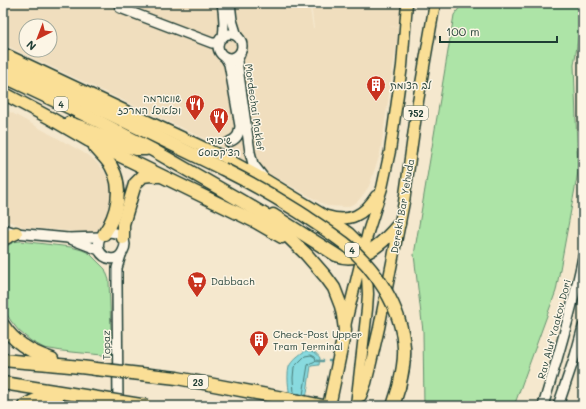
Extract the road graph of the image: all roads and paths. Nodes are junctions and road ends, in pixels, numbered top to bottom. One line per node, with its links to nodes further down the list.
1 (222, 3): 7 (street)
2 (230, 3): 6 (street)
3 (407, 3): 20 (main road, 752)
4 (435, 3): 23 (main road, Derekh Bar Yehuda / 752)
5 (120, 5): 7 (street)
6 (238, 36): 7 (street); 9 (street)
7 (221, 40): 10 (street)
8 (3, 53): 19 (main road)
9 (240, 54): 10 (street); 19 (street, Mordechai Maklef)
10 (225, 57): 16 (street, Mordechai Maklef)
11 (3, 64): 49 (highway, 4, bridge)
12 (3, 76): 17 (highway, 4)
13 (5, 95): 14 (highway)
14 (50, 118): 15 (highway); 17 (highway)
15 (88, 140): 18 (highway); 26 (highway)
16 (229, 142)
17 (151, 149): 21 (highway, 4)
18 (164, 178): 28 (highway); 31 (highway)
19 (268, 181): 22 (main road)
20 (382, 188): 22 (main road); 32 (main road, 752)
21 (243, 202): 31 (highway, 4); 32 (highway)
22 (324, 215): 32 (main road)
23 (399, 224): 32 (highway); 43 (main road, Derekh Bar Yehuda / 752)
24 (3, 229): 25 (street)
25 (16, 233): 27 (street); 29 (highway)
26 (102, 236): 27 (street); 28 (street); 30 (street)
27 (68, 238): 30 (street)
28 (123, 238): 33 (street)
29 (3, 239)
30 (101, 253): 33 (street); 35 (street)
31 (306, 254): 38 (highway, 4)
32 (364, 254): 38 (main road, 752); 43 (main road)
33 (121, 255): 35 (street, Topaz)
34 (583, 257): 50 (street, Rav Aluf Yaakov Dori)
35 (117, 283): 45 (street, Topaz)
36 (3, 325): 40 (highway)
37 (583, 327): 51 (street)
38 (344, 330): 48 (highway, 4)
39 (3, 360): 40 (highway, 23)
40 (76, 366): 47 (highway, 23, bridge)
41 (3, 382): 42 (highway)
42 (70, 393): 44 (highway); 46 (highway, bridge)
43 (356, 405)
44 (24, 406)
45 (118, 406)
46 (147, 406)
47 (323, 406)
48 (329, 406)
49 (393, 406)
50 (543, 406)
51 (558, 406)

